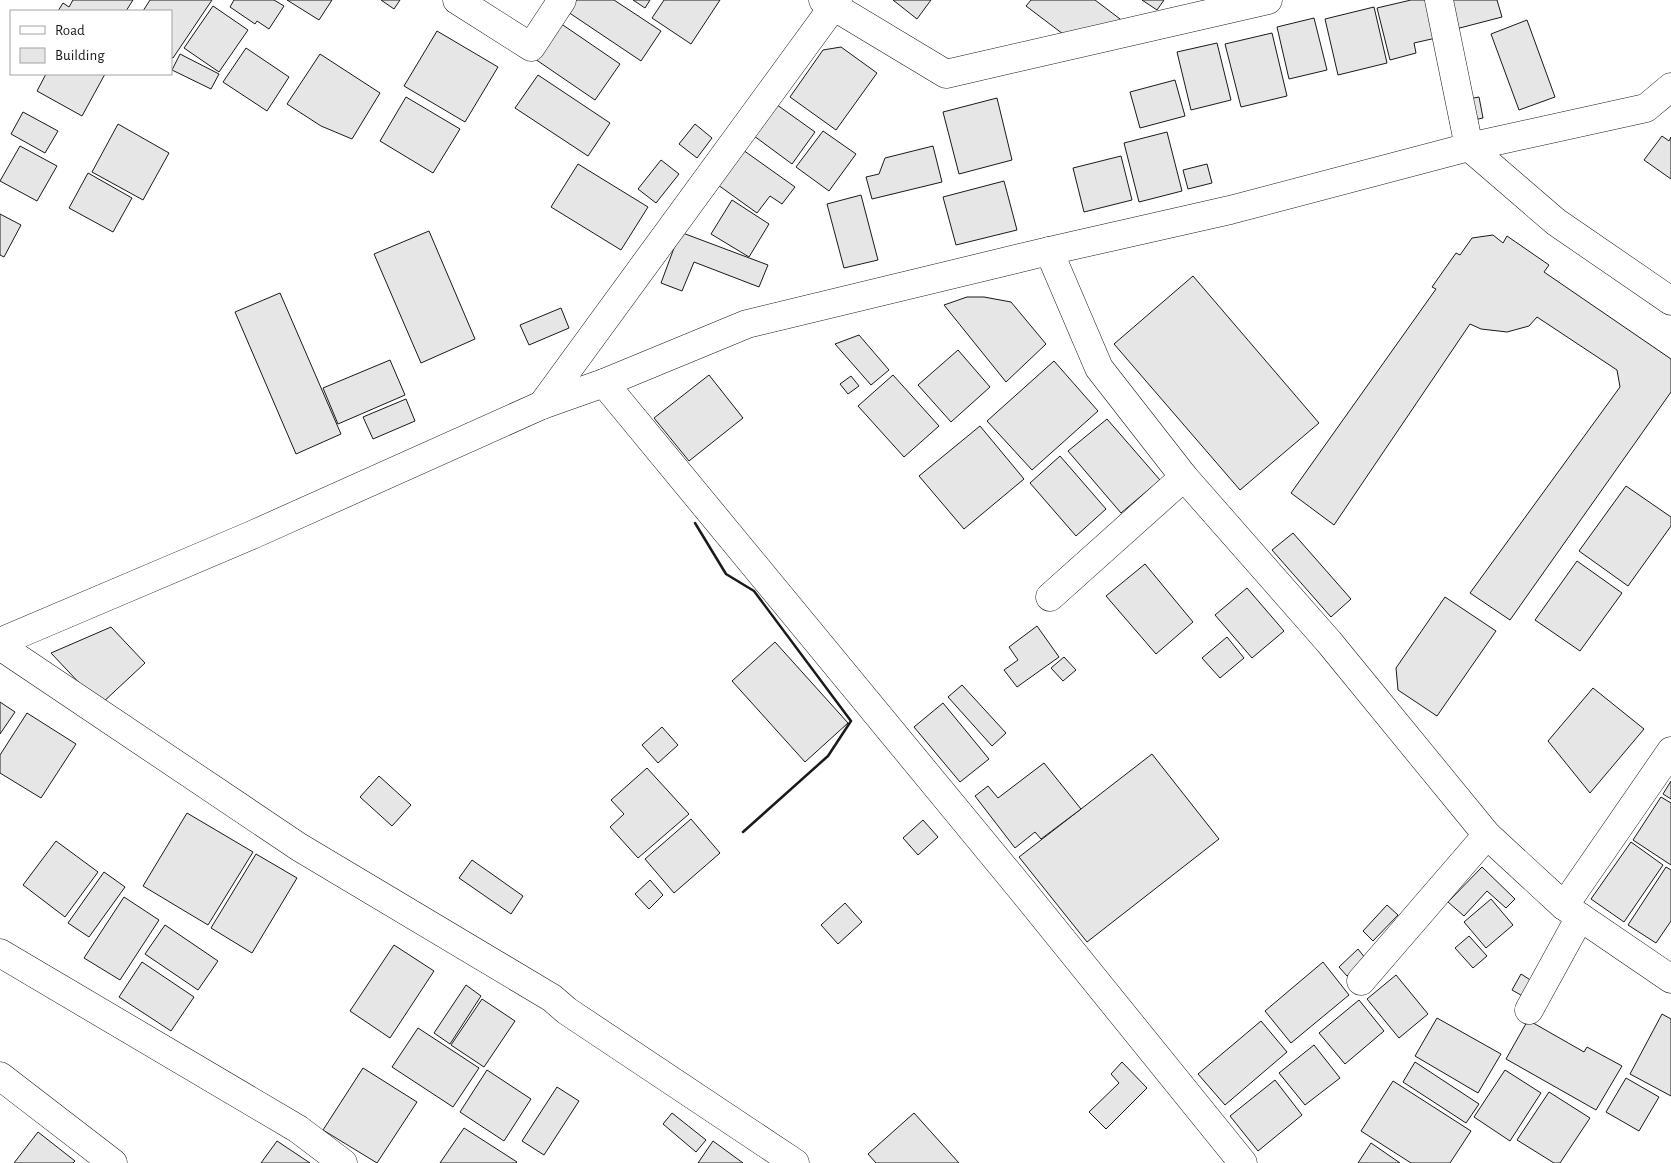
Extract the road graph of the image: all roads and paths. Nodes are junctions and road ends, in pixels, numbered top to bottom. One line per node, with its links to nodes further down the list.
1 (457, 0): 2 (street)
2 (562, 0)
3 (1268, 0): 5 (street)
4 (1439, 0): 7 (street)
5 (831, 2): 11 (street)
6 (1671, 87): 7 (street)
7 (1468, 147): 8 (street); 9 (street)
8 (1049, 251): 10 (street); 12 (street)
9 (1671, 301)
10 (604, 383): 11 (street); 27 (street)
11 (542, 405): 14 (street)
12 (1184, 477): 13 (street); 17 (street)
13 (1050, 597)
14 (0, 642)
15 (0, 646): 26 (street)
16 (1671, 751): 18 (street)
17 (1487, 835): 18 (street); 21 (street)
18 (1572, 912): 20 (street); 22 (street)
19 (0, 953): 25 (street)
20 (1671, 979)
21 (1362, 981)
22 (1529, 1010)
23 (0, 1076): 24 (street)
24 (113, 1163)
25 (343, 1163)
26 (795, 1163)
27 (1243, 1163)

